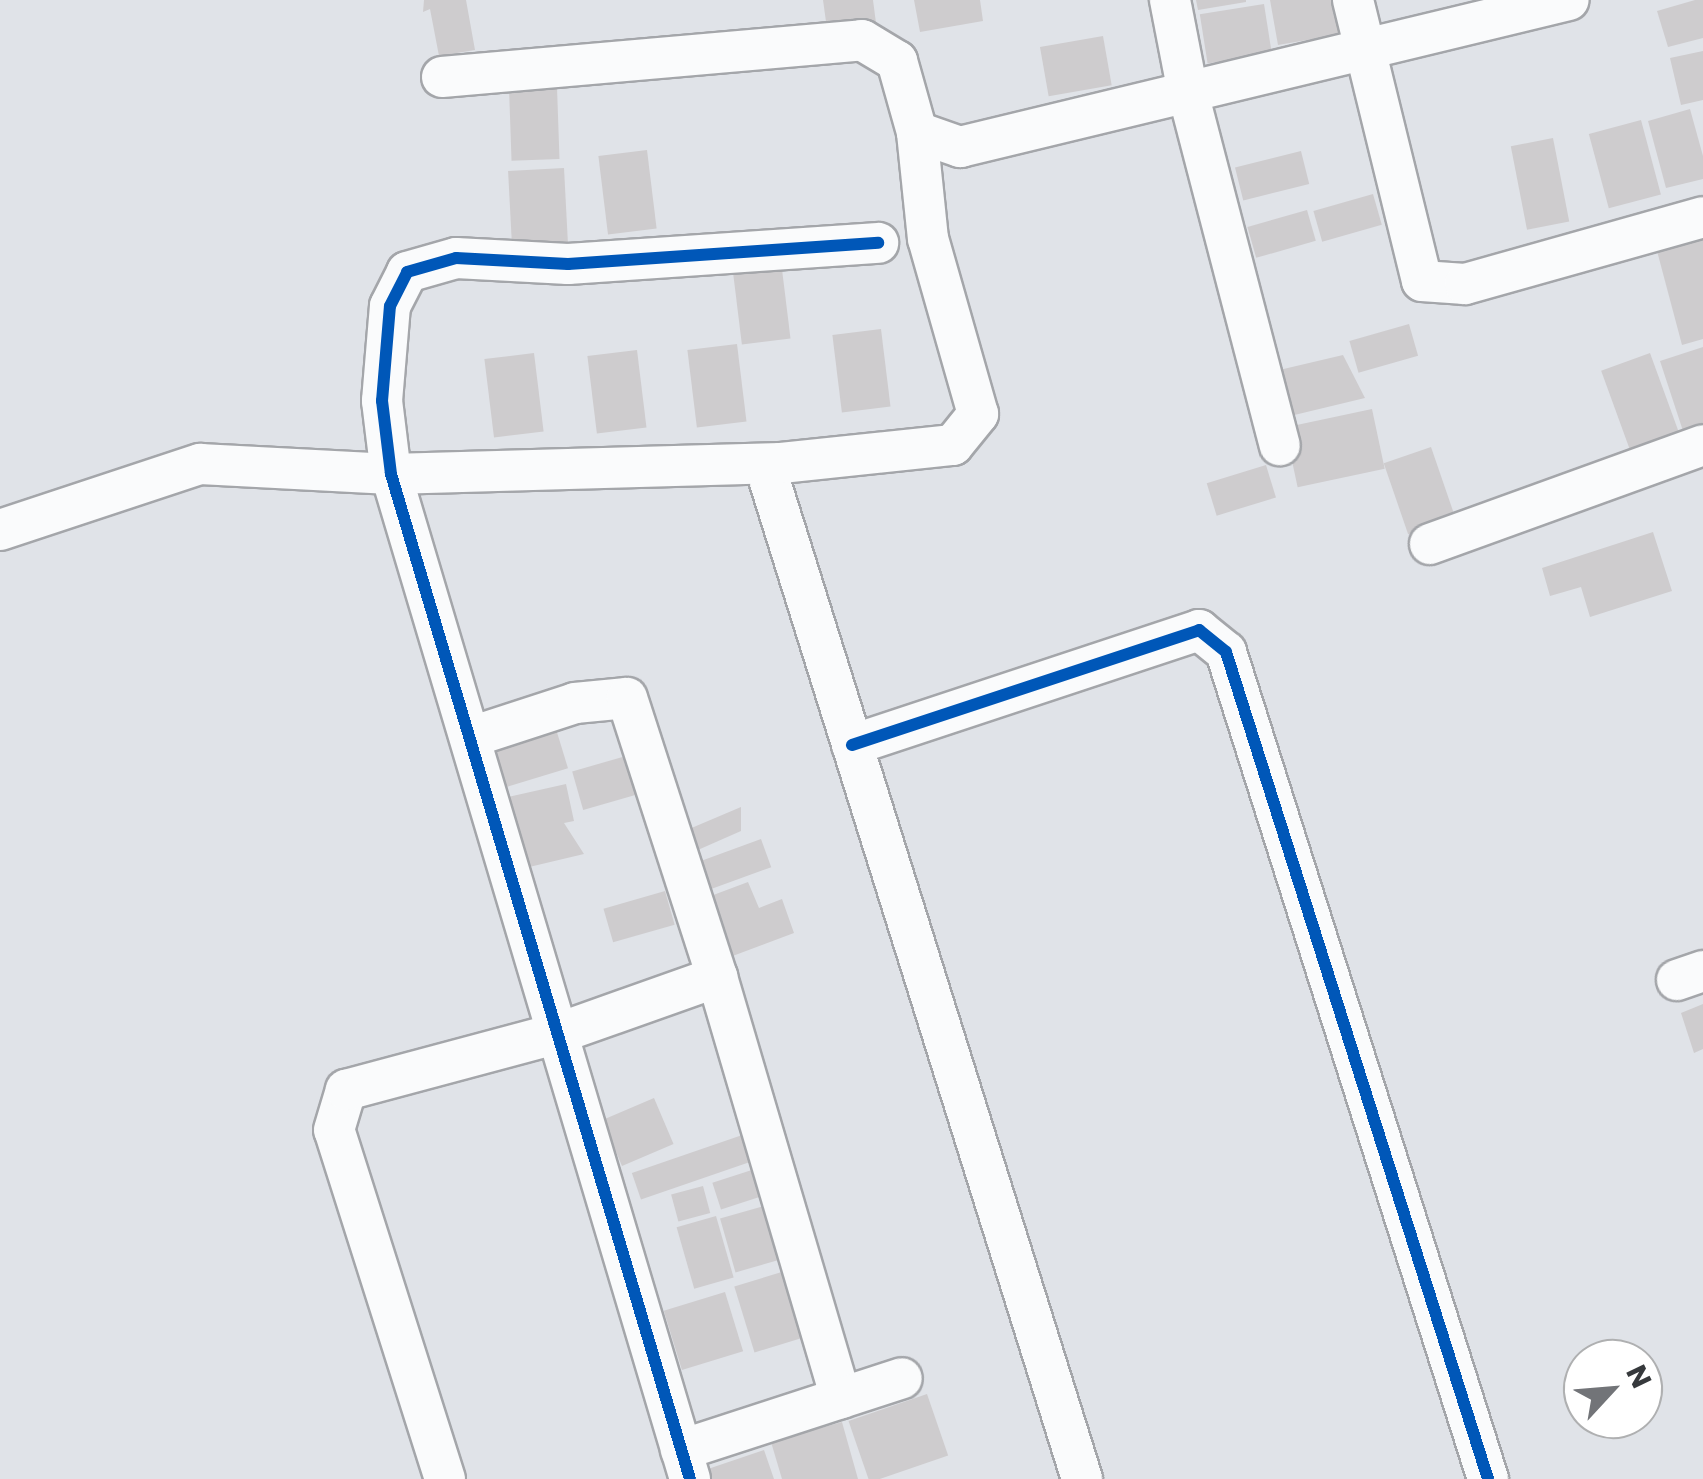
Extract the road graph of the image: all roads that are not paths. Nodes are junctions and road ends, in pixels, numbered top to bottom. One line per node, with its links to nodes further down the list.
1 (1170, 0): 6 (street)
2 (1353, 0): 4 (street)
3 (1569, 0): 4 (street)
4 (1364, 50): 6 (street); 8 (street)
5 (442, 77): 7 (street)
6 (1188, 93): 7 (street); 10 (street)
7 (917, 132): 12 (street)
8 (1703, 217)
9 (878, 243): 12 (street)
10 (1280, 445)
11 (1703, 445): 15 (street)
12 (392, 474): 14 (street); 16 (street)
13 (770, 482): 17 (street)
14 (0, 530)
15 (1430, 544)
16 (472, 736): 18 (street); 19 (street)
17 (852, 745): 24 (street); 25 (street)
18 (717, 977): 19 (street); 21 (street)
19 (559, 1034): 22 (street); 23 (street)
20 (902, 1378): 21 (street)
21 (841, 1398): 22 (street)
22 (685, 1464)
23 (445, 1479)
24 (1082, 1479)
25 (1488, 1479)

